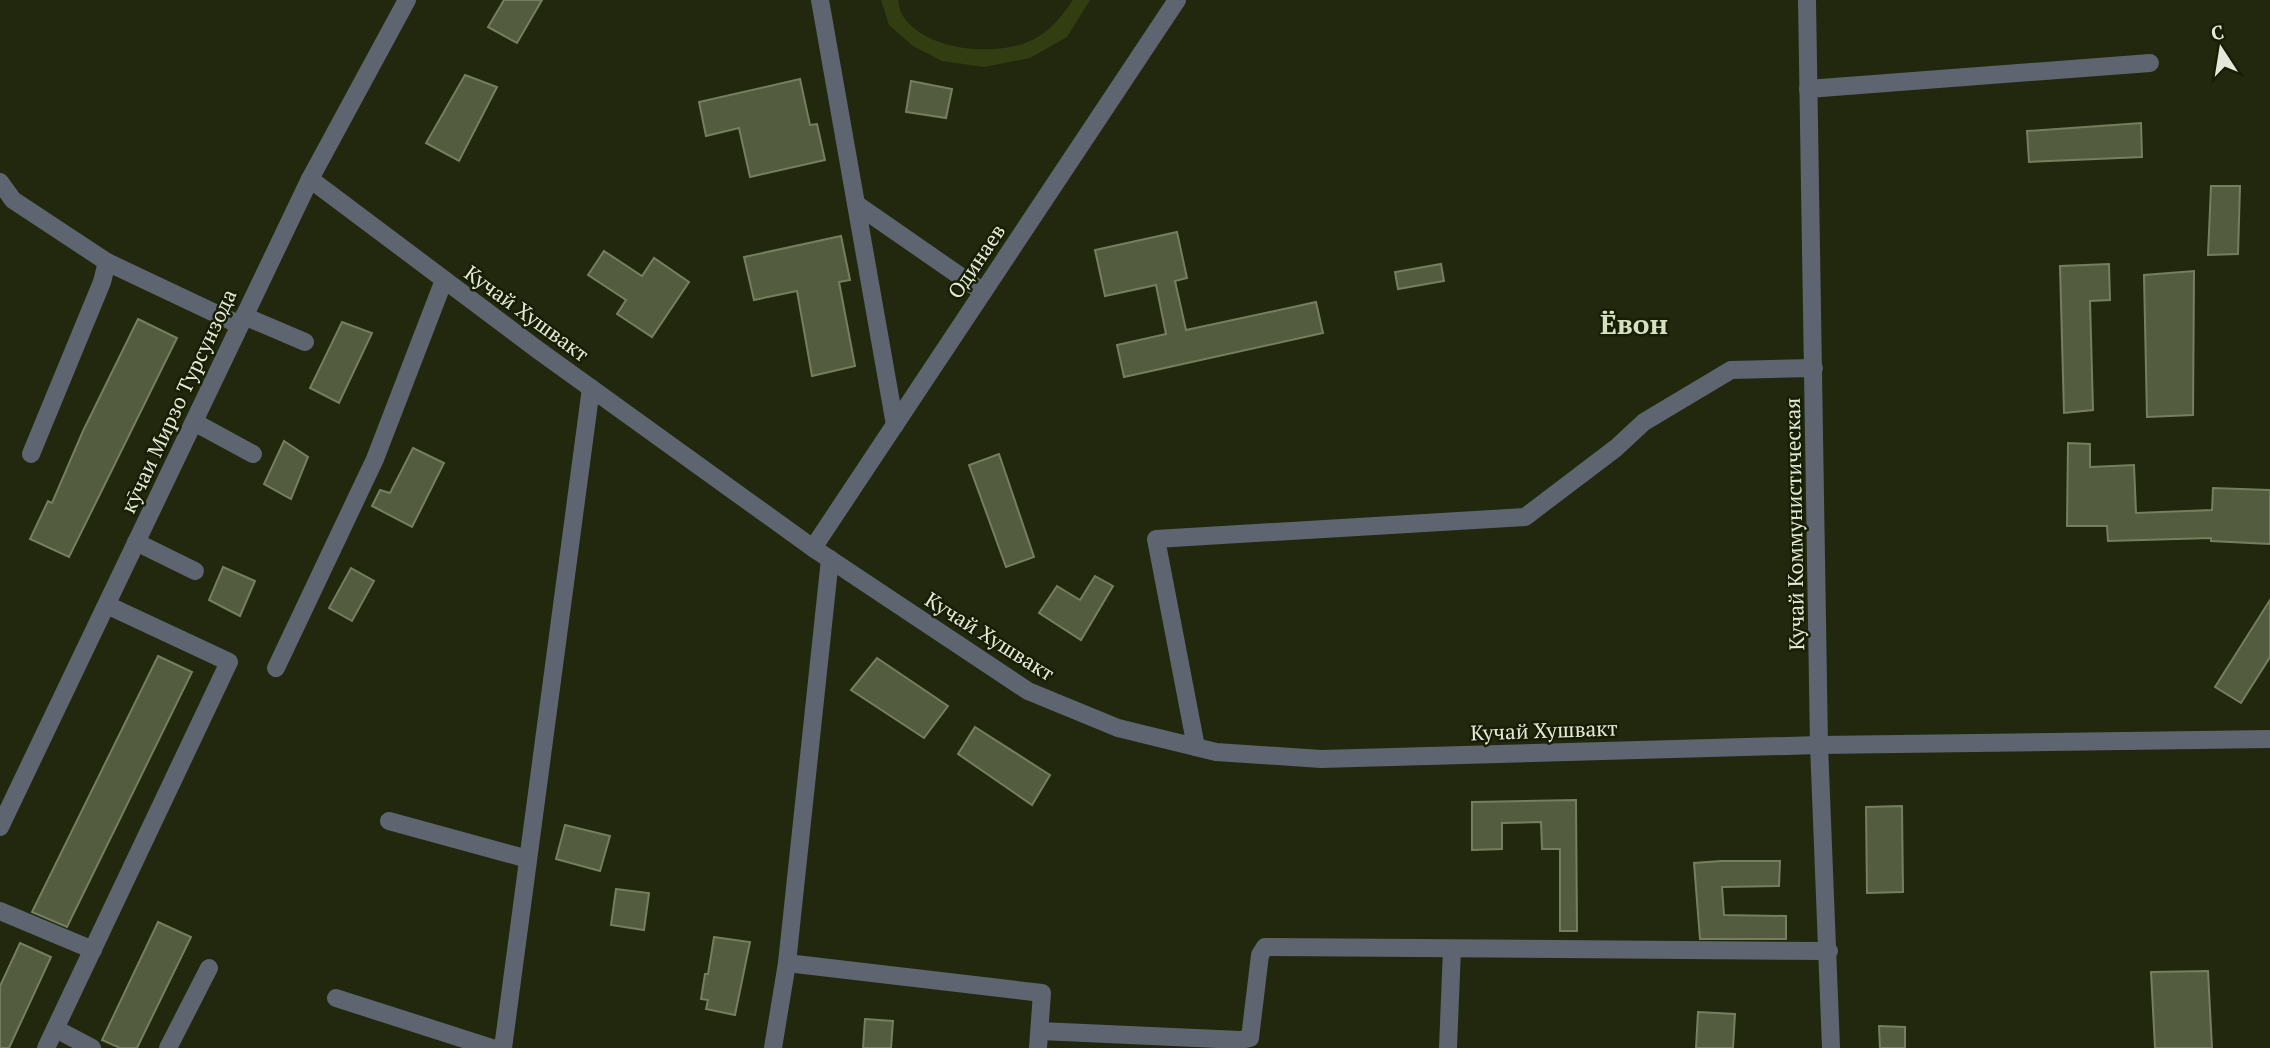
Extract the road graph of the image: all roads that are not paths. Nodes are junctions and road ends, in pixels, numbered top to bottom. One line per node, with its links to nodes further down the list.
1 (407, 0): 7 (street, кӯчаи Мирзо Турсунзода)
2 (820, 0): 9 (street)
3 (1177, 0): 12 (street, Одинаев)
4 (1807, 0): 6 (street, Кучай Коммунистическая)
5 (2151, 63): 6 (street)
6 (1808, 89): 15 (street, Кучай Коммунистическая)
7 (310, 179): 11 (street, Кучай Хушвакт); 13 (street, кӯчаи Мирзо Турсунзода)
8 (0, 182): 10 (street)
9 (856, 204): 12 (street); 18 (street)
10 (107, 262): 13 (street); 19 (street)
11 (444, 280): 16 (street, Кучай Хушвакт); 26 (street)
12 (983, 292): 18 (street, Одинаев)
13 (242, 321): 14 (street); 17 (street, кӯчаи Мирзо Турсунзода)
14 (305, 342)
15 (1814, 368): 28 (street, Кучай Коммунистическая); 29 (street)
16 (591, 388): 22 (street, Кучай Хушвакт); 32 (street)
17 (194, 422): 20 (street); 21 (street, кӯчаи Мирзо Турсунзода)
18 (895, 425): 22 (street, Одинаев)
19 (31, 454)
20 (253, 454)
21 (136, 542): 24 (street); 25 (street, кӯчаи Мирзо Турсунзода)
22 (814, 548): 23 (street, Кучай Хушвакт)
23 (830, 559): 29 (street, Кучай Хушвакт); 37 (street)
24 (195, 571)
25 (107, 605): 31 (street, кӯчаи Мирзо Турсунзода); 35 (street)
26 (276, 667)
27 (2270, 739): 28 (street, Кучай Хушвакт)
28 (1819, 744): 29 (street, Кучай Хушвакт); 36 (street, Кучай Коммунистическая)
29 (1196, 747)
30 (389, 821): 32 (street)
31 (0, 827)
32 (528, 859): 46 (street)
33 (0, 911): 35 (street)
34 (1452, 949): 36 (street); 41 (street); 48 (street)
35 (93, 950): 40 (street)
36 (1829, 951): 49 (street, Кучай Коммунистическая)
37 (787, 963): 41 (street); 47 (street)
38 (209, 968): 44 (street)
39 (336, 998): 45 (street)
40 (56, 1029): 42 (street); 43 (street)
41 (1039, 1039)
42 (46, 1048)
43 (92, 1048)
44 (168, 1048)
45 (492, 1048)
46 (503, 1048)
47 (773, 1048)
48 (1448, 1048)
49 (1831, 1048)

